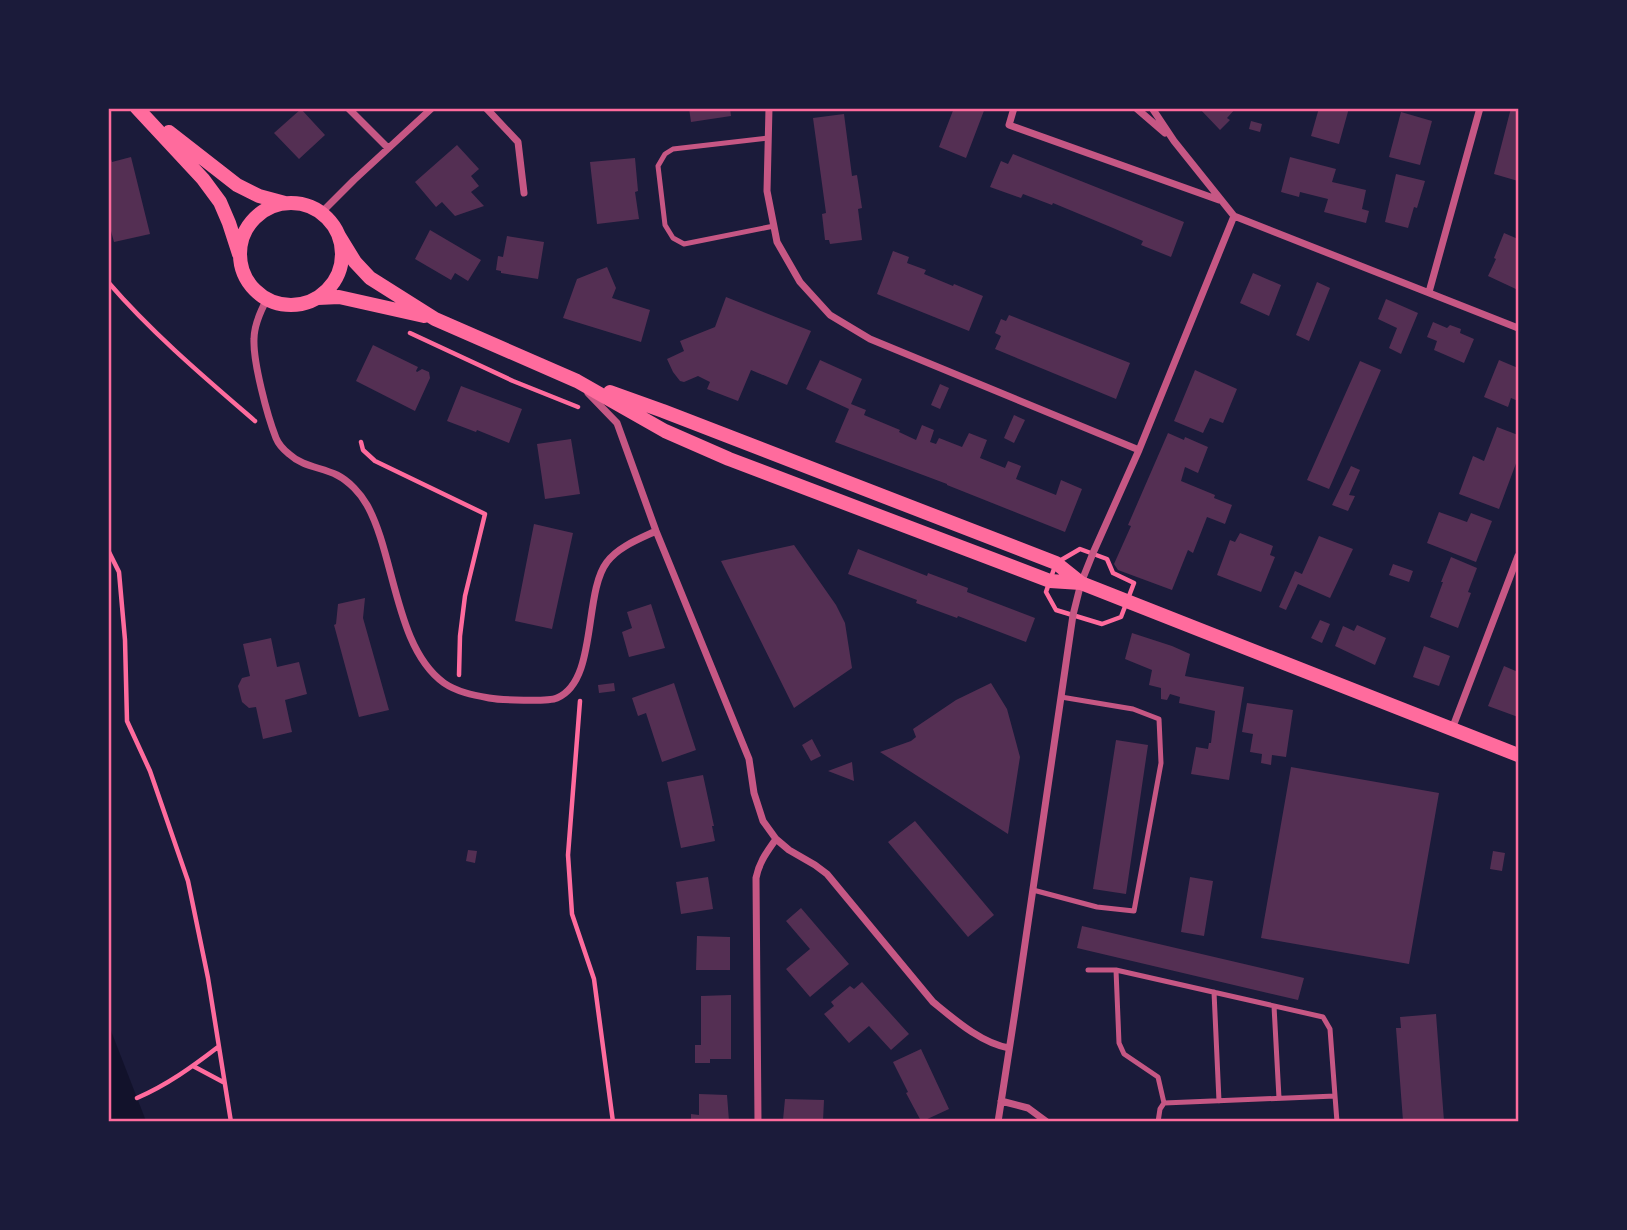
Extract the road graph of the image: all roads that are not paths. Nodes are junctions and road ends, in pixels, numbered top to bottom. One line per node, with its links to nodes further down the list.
1 (138, 108): 15 (main road); 20 (main road)
2 (348, 108): 12 (street)
3 (432, 108): 12 (street)
4 (486, 108): 13 (street)
5 (769, 108): 10 (street)
6 (1014, 108): 14 (street)
7 (1136, 108): 11 (street)
8 (1152, 108): 11 (street)
9 (1480, 108): 21 (street)
10 (768, 138): 18 (street); 18 (lane)
11 (1174, 141): 14 (street)
12 (388, 148): 16 (street)
13 (524, 193)
14 (1221, 200): 17 (street)
15 (286, 203): 16 (main road); 20 (main road)
16 (321, 213): 19 (main road)
17 (1234, 216): 21 (street); 27 (street)
18 (774, 226): 27 (street)
19 (339, 236): 22 (main road); 24 (main road)
20 (240, 255): 23 (main road)
21 (1429, 292): 25 (street)
22 (318, 298): 23 (main road); 24 (main road)
23 (267, 299): 28 (street)
24 (435, 319): 26 (main road)
25 (1518, 328)
26 (577, 381): 28 (street); 30 (main road); 30 (main road)
27 (1139, 450): 30 (street)
28 (656, 531): 34 (street)
29 (1518, 555): 32 (street)
30 (1081, 583): 31 (street); 32 (main road)
31 (1061, 697): 35 (street); 35 (lane)
32 (1452, 729): 33 (main road)
33 (1518, 755)
34 (776, 839): 40 (street); 46 (street)
35 (1033, 890): 40 (street)
36 (1088, 970): 37 (lane)
37 (1116, 970): 38 (lane); 45 (lane)
38 (1214, 992): 39 (lane); 44 (lane)
39 (1274, 1006): 41 (lane); 42 (lane)
40 (1009, 1048): 43 (street)
41 (1335, 1096): 42 (lane); 50 (lane)
42 (1279, 1098): 44 (lane)
43 (1001, 1101): 47 (street); 48 (street)
44 (1219, 1101): 45 (lane)
45 (1164, 1103): 49 (lane)
46 (758, 1122)
47 (998, 1122)
48 (1047, 1122)
49 (1158, 1122)
50 (1337, 1122)

